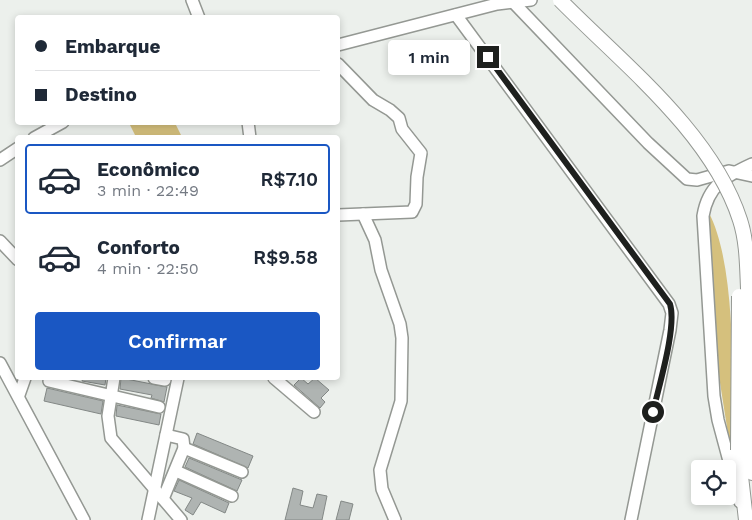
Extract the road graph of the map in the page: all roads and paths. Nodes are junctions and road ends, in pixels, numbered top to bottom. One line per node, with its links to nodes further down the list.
1 (192, 0): 6 (street)
2 (531, 0): 5 (street)
3 (552, 0): 33 (main road, bridge)
4 (560, 0): 33 (main road, bridge)
5 (513, 2): 7 (street); 15 (street)
6 (198, 15)
7 (456, 15): 8 (street); 44 (street)
8 (340, 44)
9 (340, 66): 17 (street)
10 (58, 125): 11 (street)
11 (40, 135)
12 (15, 150): 13 (street)
13 (0, 160)
14 (752, 164): 15 (street)
15 (737, 171): 16 (street); 45 (street)
16 (752, 176)
17 (363, 214): 18 (street); 43 (street)
18 (340, 215)
19 (0, 242): 20 (street)
20 (15, 257)
21 (0, 363): 27 (street)
22 (24, 380): 27 (street)
23 (114, 380): 28 (street)
24 (178, 380): 31 (street)
25 (276, 380): 30 (street)
26 (49, 381): 28 (street)
27 (19, 395): 40 (street)
28 (110, 395): 29 (street); 37 (street)
29 (159, 406)
30 (314, 412)
31 (166, 435): 32 (street); 37 (street)
32 (184, 448): 34 (street); 35 (street)
33 (744, 450): 36 (main road); 45 (main road)
34 (176, 471): 38 (street); 39 (street)
35 (242, 472)
36 (752, 473)
37 (153, 489): 39 (street); 41 (street)
38 (232, 496)
39 (163, 499): 42 (street)
40 (84, 520)
41 (148, 520)
42 (181, 520)
43 (395, 520)
44 (631, 520)
45 (746, 520)

